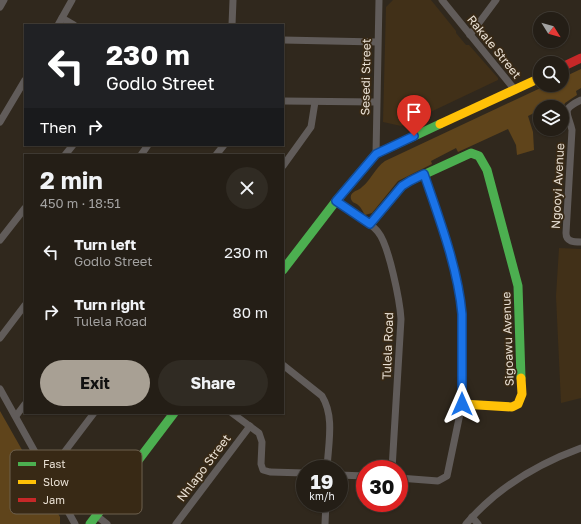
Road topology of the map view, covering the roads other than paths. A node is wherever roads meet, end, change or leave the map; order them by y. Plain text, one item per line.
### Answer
1 (4, 0) edge
2 (72, 0) edge
3 (233, 0) edge
4 (379, 0) edge
5 (442, 0) edge
6 (496, 0) edge
7 (0, 7) edge
8 (62, 18) junction
9 (59, 24) edge
10 (72, 24) edge
11 (232, 24) edge
12 (470, 35) junction
13 (284, 40) edge
14 (378, 42) junction
15 (581, 58) edge
16 (569, 64) edge
17 (533, 81) edge
18 (24, 82) edge
19 (515, 90) junction
20 (284, 100) edge
21 (581, 100) edge
22 (315, 102) junction
23 (376, 102) junction
24 (0, 122) edge
25 (72, 146) edge
26 (223, 146) edge
27 (66, 154) edge
28 (217, 154) edge
29 (376, 154) junction
30 (284, 165) edge
31 (424, 174) junction
32 (336, 201) junction
33 (24, 209) edge
34 (370, 224) junction
35 (0, 240) edge
36 (578, 242) edge
37 (284, 269) edge
38 (24, 306) edge
39 (0, 338) edge
40 (284, 366) edge
41 (0, 389) edge
42 (462, 404) junction
43 (24, 405) edge
44 (93, 414) edge
45 (173, 414) edge
46 (233, 414) edge
47 (16, 416) junction
48 (250, 426) junction
49 (581, 448) edge
50 (34, 450) edge
51 (66, 450) edge
52 (142, 456) edge
53 (328, 460) edge
54 (393, 460) edge
55 (296, 473) edge
56 (408, 479) edge
57 (326, 512) edge
58 (69, 514) edge
59 (97, 516) joint
60 (472, 517) junction
61 (75, 524) edge
62 (90, 524) edge
63 (107, 524) edge
64 (176, 524) edge
65 (325, 524) edge
66 (466, 524) edge
67 (478, 524) edge

1 - 7 street
2 - 8 street
3 - 11 street
4 - 14 street, Sesedi Street
5 - 12 street, Rakale Street
6 - 12 street
8 - 9 street
8 - 10 street
12 - 19 street, Rakale Street
13 - 14 street
14 - 23 street, Sesedi Street
15 - 16 street
17 - 19 street
18 - 24 street
19 - 29 street
20 - 22 street
21 - 36 street, Ngooyi Avenue
22 - 23 street
22 - 30 street
23 - 29 street, Sesedi Street
25 - 27 street
26 - 28 street
29 - 32 street
31 - 34 street
31 - 42 street
31 - 42 street, Sigoawu Avenue
32 - 34 street, Tulela Road
32 - 37 street
33 - 35 street
34 - 54 street, Tulela Road
38 - 39 street
40 - 53 street
41 - 47 street
42 - 56 street
43 - 47 street
44 - 51 street
45 - 52 street
46 - 48 street
47 - 50 street
48 - 55 street
48 - 64 street, Nhlapo Street
49 - 60 street
57 - 65 street
58 - 61 street
59 - 62 street
59 - 63 street
60 - 66 street
60 - 67 street

